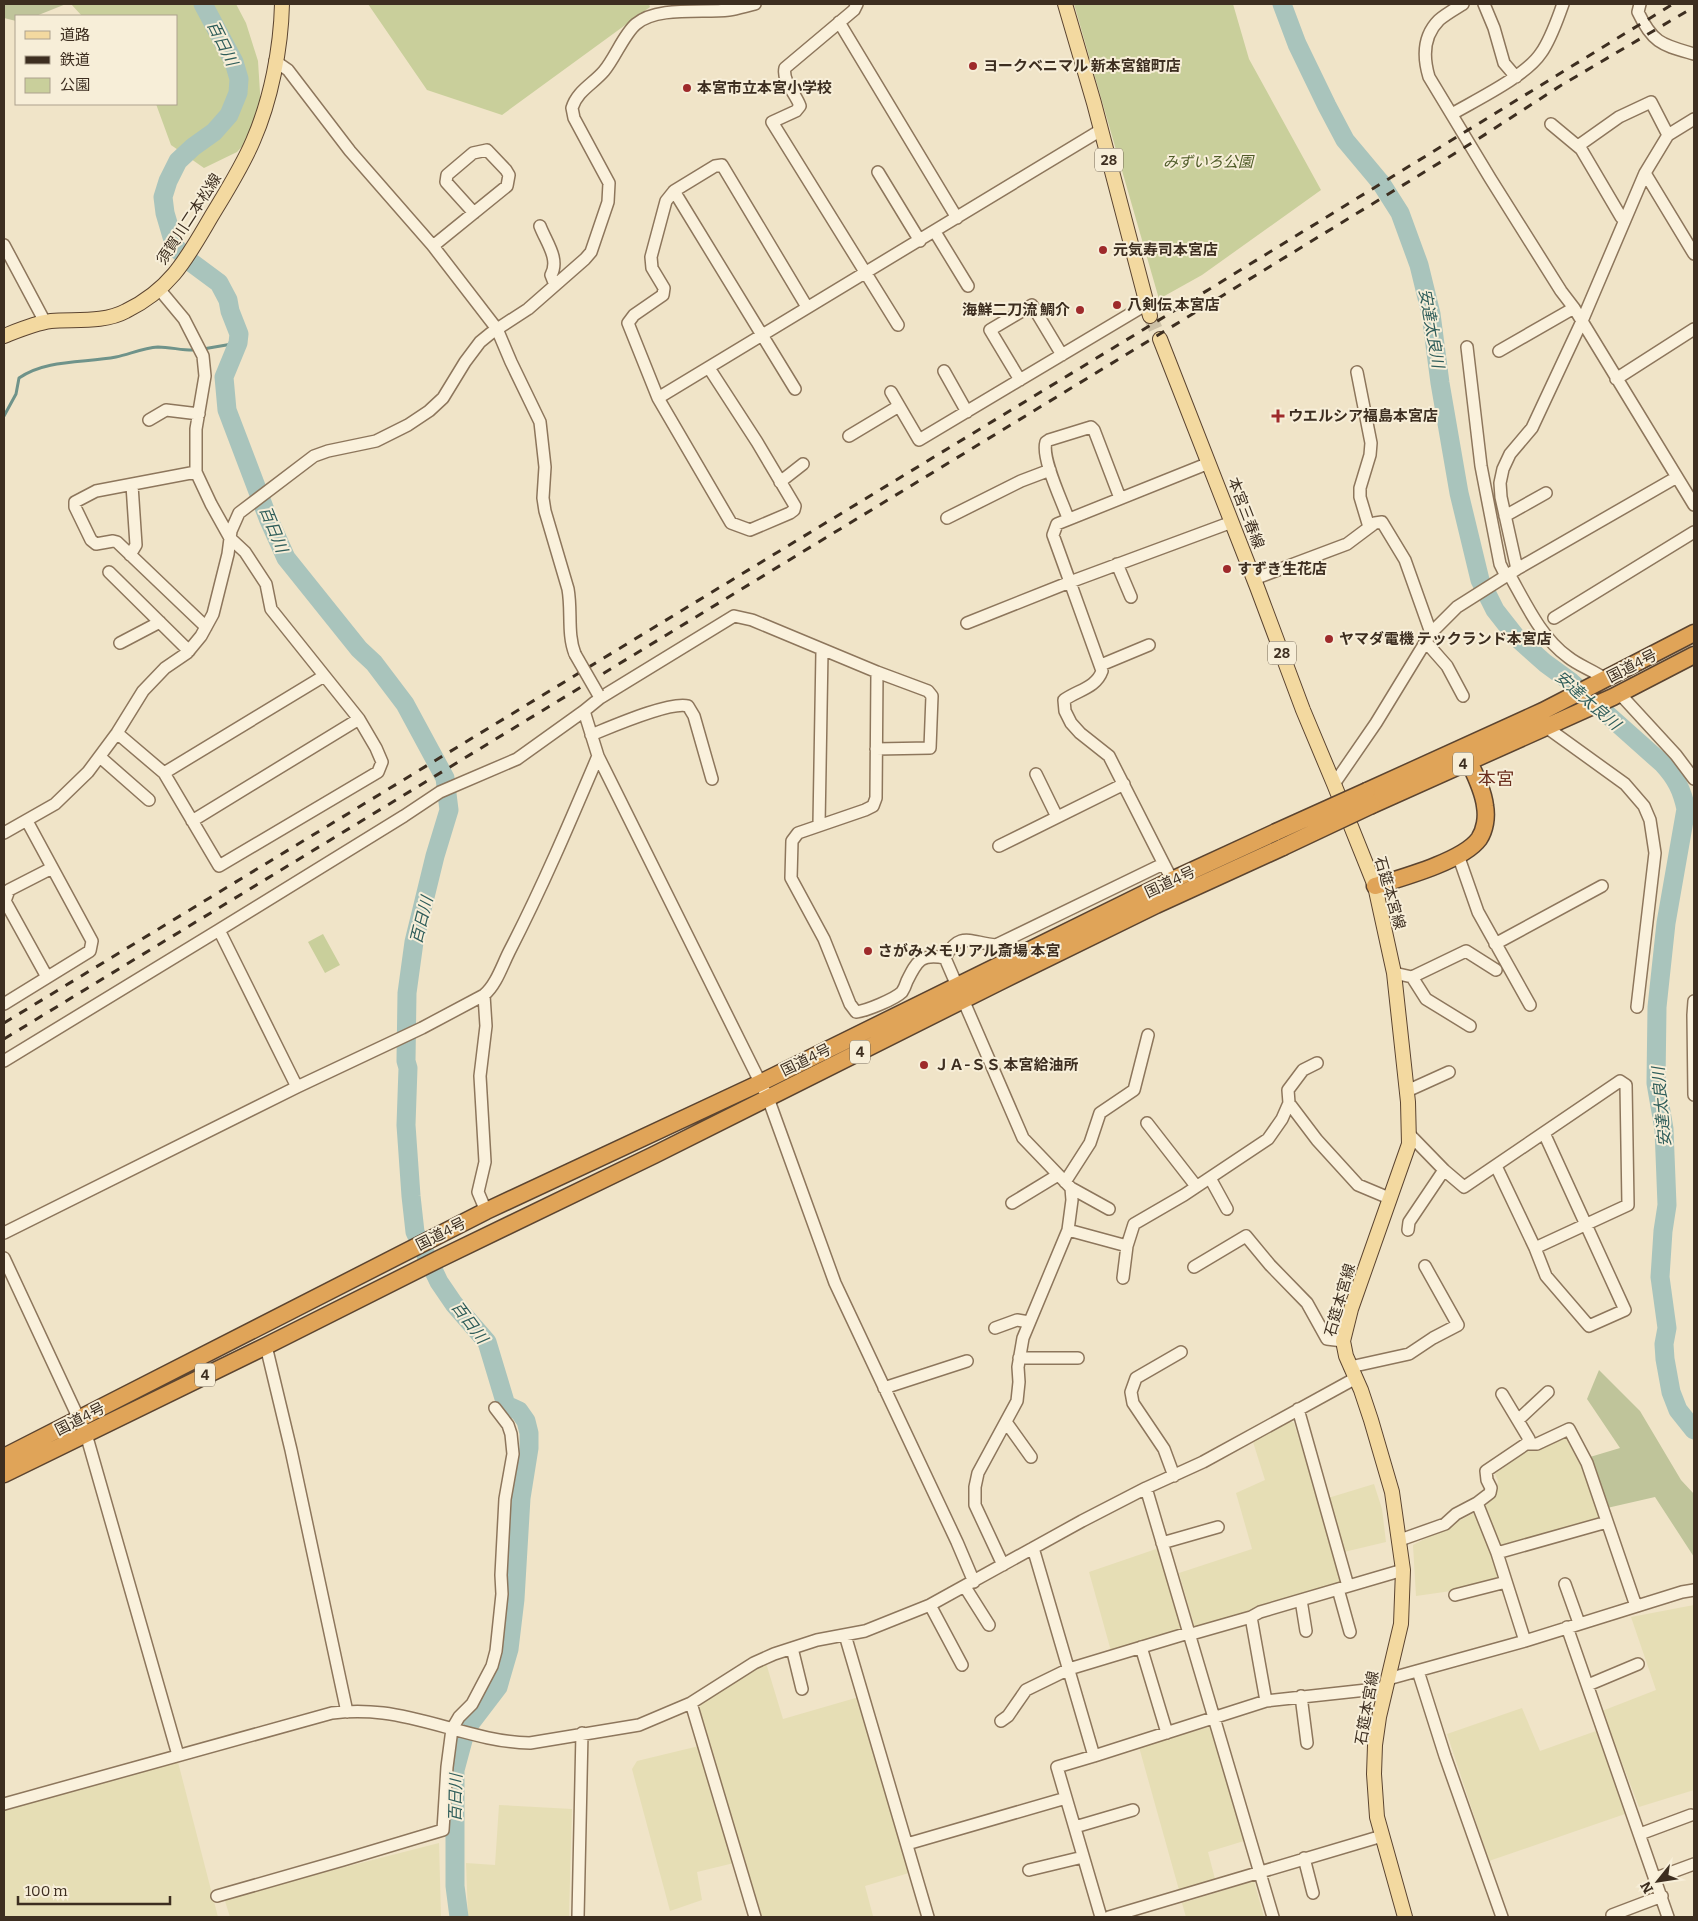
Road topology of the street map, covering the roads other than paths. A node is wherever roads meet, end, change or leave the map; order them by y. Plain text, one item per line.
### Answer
1 (282, 4) edge
2 (755, 4) edge
3 (857, 4) edge
4 (1065, 4) edge
5 (1463, 4) edge
6 (1484, 4) edge
7 (1563, 4) edge
8 (1640, 4) edge
9 (657, 9) edge
10 (839, 22) junction
11 (1694, 54) edge
12 (275, 61) junction
13 (1516, 77) junction
14 (1452, 114) junction
15 (1694, 119) edge
16 (1551, 124) dead end
17 (1101, 130) junction
18 (1668, 135) junction
19 (1578, 146) junction
20 (878, 172) dead end
21 (1645, 173) junction
22 (674, 192) junction
23 (474, 214) junction
24 (957, 218) junction
25 (1625, 220) junction
26 (540, 226) dead end
27 (934, 232) junction
28 (920, 240) junction
29 (4, 245) edge
30 (433, 246) junction
31 (1694, 254) edge
32 (864, 273) junction
33 (555, 285) junction
34 (968, 286) dead end
35 (159, 289) junction
36 (807, 307) junction
37 (1574, 308) junction
38 (1149, 310) joint
39 (45, 322) junction
40 (1582, 322) junction
41 (898, 325) dead end
42 (497, 329) junction
43 (1694, 329) edge
44 (762, 335) junction
45 (4, 336) edge
46 (1160, 339) tunnel mouth
47 (1467, 347) dead end
48 (1499, 351) dead end
49 (1062, 355) junction
50 (710, 368) junction
51 (944, 371) dead end
52 (1357, 372) dead end
53 (1616, 379) junction
54 (1020, 380) junction
55 (795, 389) dead end
56 (891, 392) dead end
57 (658, 398) junction
58 (899, 406) junction
59 (967, 412) junction
60 (199, 414) junction
61 (150, 420) dead end
62 (849, 436) dead end
63 (1209, 463) junction
64 (803, 464) dead end
65 (1050, 470) junction
66 (196, 472) junction
67 (1677, 477) junction
68 (780, 482) junction
69 (132, 485) junction
70 (1546, 493) dead end
71 (1120, 498) junction
72 (1694, 505) edge
73 (1505, 516) junction
74 (947, 518) dead end
75 (1068, 518) junction
76 (1232, 522) junction
77 (1370, 527) junction
78 (1694, 532) edge
79 (230, 538) junction
80 (130, 555) junction
81 (1118, 564) junction
82 (109, 572) dead end
83 (1509, 574) junction
84 (1254, 579) junction
85 (1070, 582) junction
86 (1130, 597) dead end
87 (1554, 618) dead end
88 (160, 622) junction
89 (967, 623) dead end
90 (206, 627) junction
91 (1694, 633) edge
92 (1428, 637) junction
93 (120, 643) dead end
94 (1149, 645) dead end
95 (189, 651) junction
96 (822, 651) junction
97 (1694, 655) edge
98 (1101, 665) junction
99 (877, 672) junction
100 (324, 676) junction
101 (1603, 680) junction
102 (1616, 695) junction
103 (599, 696) junction
104 (1463, 696) dead end
105 (584, 711) junction
106 (359, 719) junction
107 (1550, 726) junction
108 (117, 733) junction
109 (591, 735) junction
110 (876, 749) junction
111 (1466, 755) junction
112 (100, 756) junction
113 (598, 756) junction
114 (164, 773) junction
115 (1036, 774) dead end
116 (712, 779) dead end
117 (1694, 779) edge
118 (1124, 784) junction
119 (1334, 784) junction
120 (149, 800) dead end
121 (1058, 817) junction
122 (27, 821) junction
123 (192, 821) junction
124 (819, 825) junction
125 (4, 833) edge
126 (1280, 839) junction
127 (999, 846) dead end
128 (1458, 855) junction
129 (1163, 864) junction
130 (52, 868) junction
131 (1172, 880) junction
132 (1375, 886) junction
133 (1602, 886) dead end
134 (219, 930) junction
135 (1495, 944) junction
136 (945, 958) junction
137 (1496, 970) dead end
138 (1394, 973) junction
139 (47, 977) junction
140 (1412, 977) junction
141 (960, 993) junction
142 (484, 995) junction
143 (1694, 1001) edge
144 (4, 1004) edge
145 (1530, 1006) dead end
146 (1637, 1007) dead end
147 (1470, 1026) dead end
148 (1148, 1034) dead end
149 (4, 1061) edge
150 (1317, 1063) dead end
151 (1448, 1072) dead end
152 (760, 1083) junction
153 (297, 1087) junction
154 (1407, 1091) junction
155 (1694, 1095) edge
156 (768, 1098) junction
157 (1289, 1103) junction
158 (1147, 1123) dead end
159 (1544, 1133) junction
160 (1410, 1135) junction
161 (1496, 1166) junction
162 (1444, 1170) junction
163 (1210, 1178) junction
164 (1065, 1182) junction
165 (1196, 1186) junction
166 (1389, 1198) junction
167 (1012, 1203) dead end
168 (1109, 1208) dead end
169 (1227, 1209) dead end
170 (486, 1211) junction
171 (1586, 1224) junction
172 (1068, 1230) junction
173 (1408, 1230) dead end
174 (4, 1233) edge
175 (1126, 1246) junction
176 (1535, 1248) junction
177 (4, 1258) edge
178 (1425, 1266) dead end
179 (1194, 1267) dead end
180 (1123, 1278) dead end
181 (1029, 1322) junction
182 (995, 1328) dead end
183 (1343, 1341) junction
184 (266, 1346) junction
185 (1181, 1352) dead end
186 (1019, 1358) junction
187 (1078, 1358) dead end
188 (967, 1361) dead end
189 (1353, 1373) junction
190 (884, 1388) junction
191 (1548, 1392) dead end
192 (1502, 1394) dead end
193 (495, 1408) dead end
194 (1298, 1409) junction
195 (1518, 1420) junction
196 (1006, 1422) junction
197 (83, 1427) junction
198 (1526, 1444) junction
199 (4, 1457) edge
200 (1030, 1457) dead end
201 (4, 1474) edge
202 (1174, 1476) junction
203 (1146, 1488) junction
204 (1477, 1503) junction
205 (1607, 1522) junction
206 (1218, 1527) dead end
207 (1400, 1540) junction
208 (1162, 1543) junction
209 (1033, 1548) junction
210 (1497, 1553) junction
211 (1003, 1565) junction
212 (1403, 1570) junction
213 (1506, 1582) junction
214 (969, 1584) junction
215 (1565, 1584) dead end
216 (1343, 1588) junction
217 (1694, 1590) edge
218 (1455, 1595) dead end
219 (1301, 1600) junction
220 (930, 1605) junction
221 (1636, 1606) junction
222 (1251, 1617) junction
223 (1579, 1623) junction
224 (989, 1625) dead end
225 (1567, 1627) junction
226 (1306, 1631) dead end
227 (1350, 1632) dead end
228 (1190, 1634) junction
229 (845, 1635) junction
230 (1524, 1640) junction
231 (1141, 1647) junction
232 (792, 1648) junction
233 (1638, 1664) dead end
234 (962, 1665) dead end
235 (1068, 1669) junction
236 (1418, 1671) junction
237 (1386, 1683) junction
238 (1588, 1684) junction
239 (802, 1689) dead end
240 (1301, 1696) junction
241 (1266, 1701) junction
242 (691, 1702) junction
243 (347, 1712) junction
244 (1214, 1718) junction
245 (1001, 1721) dead end
246 (455, 1729) junction
247 (582, 1733) junction
248 (1167, 1733) junction
249 (1307, 1743) dead end
250 (178, 1755) junction
251 (1094, 1756) junction
252 (1066, 1798) junction
253 (4, 1804) edge
254 (1133, 1810) dead end
255 (1691, 1815) dead end
256 (1075, 1827) junction
257 (1640, 1834) junction
258 (1382, 1836) junction
259 (907, 1844) junction
260 (1083, 1857) junction
261 (1304, 1858) junction
262 (1694, 1864) edge
263 (1029, 1870) dead end
264 (1259, 1872) junction
265 (1656, 1878) junction
266 (1313, 1893) dead end
267 (217, 1896) dead end
268 (1662, 1896) junction
269 (1612, 1915) dead end
270 (578, 1917) edge
271 (755, 1917) edge
272 (928, 1917) edge
273 (1101, 1917) edge
274 (1109, 1917) edge
275 (1272, 1917) edge
276 (1405, 1917) edge
277 (1502, 1917) edge
278 (1668, 1917) edge

1 - 12 main road, 須賀川二本松線
2 - 9 street
3 - 10 street
4 - 17 main road, 28
5 - 14 street
6 - 13 street
7 - 13 street
8 - 11 street
9 - 33 street
10 - 24 street
10 - 32 street
12 - 30 street
12 - 35 main road, 須賀川二本松線
13 - 14 street
14 - 37 street
15 - 18 street
16 - 19 street
17 - 24 street
17 - 38 main road, 28
18 - 19 street
18 - 21 street
19 - 25 street
20 - 28 street
21 - 25 street
21 - 31 street
22 - 36 street
22 - 44 street
22 - 57 street
23 - 23 street
23 - 30 street
24 - 27 street
25 - 40 street
26 - 33 street
27 - 28 street
27 - 34 street
28 - 32 street
29 - 39 street
30 - 42 street
32 - 36 street
32 - 41 street
33 - 42 street
35 - 39 main road, 須賀川二本松線
35 - 60 street
36 - 44 street
37 - 40 street
37 - 48 street
38 - 49 street
39 - 45 main road, 須賀川二本松線
40 - 53 street
40 - 73 street
42 - 79 street
42 - 103 street, bridge
43 - 53 street
44 - 50 street
44 - 55 street
46 - 63 main road, 本宮三春線 / 28
47 - 83 street
49 - 54 street
49 - 54 street
50 - 57 street
50 - 68 street
51 - 59 street
52 - 77 street
53 - 67 street
54 - 59 street
56 - 58 street
57 - 68 street
58 - 59 street
58 - 62 street
60 - 61 street
60 - 66 street
63 - 71 street
63 - 76 main road, 本宮三春線 / 28
64 - 68 street
65 - 71 street
65 - 74 street
65 - 75 street
66 - 69 street
66 - 79 street
67 - 72 street
67 - 83 street
69 - 80 street
69 - 80 street
70 - 73 street
71 - 75 street
73 - 83 street
75 - 85 street
76 - 81 street
76 - 84 main road, 本宮三春線 / 28
77 - 84 street
77 - 92 street
78 - 87 street
79 - 90 street
79 - 100 street
80 - 90 street
81 - 85 street
81 - 86 street
82 - 88 street
83 - 92 street
83 - 101 street
84 - 119 main road, 本宮三春線 / 28
85 - 89 street
85 - 98 street
88 - 93 street
88 - 95 street
90 - 95 street
91 - 101 highway, 国道4号 / 4
92 - 104 street
92 - 119 street
94 - 98 street
95 - 108 street
96 - 99 street
96 - 103 street
96 - 124 street
97 - 102 highway, 国道4号 / 4
98 - 118 street
99 - 110 street
99 - 110 street
100 - 106 street
100 - 114 street
101 - 111 highway, 国道4号 / 4
102 - 107 highway, 国道4号 / 4
102 - 117 street
103 - 105 street
105 - 109 street
105 - 134 street
106 - 123 street
106 - 123 street
107 - 111 highway, 国道4号 / 4
107 - 146 street
108 - 112 street
108 - 114 street
109 - 113 street
109 - 116 street
110 - 124 street
111 - 126 highway, 国道4号 / 4, bridge
111 - 128 highway
112 - 120 street
112 - 122 street
113 - 142 street
113 - 152 street
114 - 123 street
115 - 121 street
118 - 121 street
118 - 129 street
119 - 132 main road, 石筵本宮線
121 - 127 street
122 - 125 street
122 - 130 street
124 - 136 street
126 - 131 highway, 国道4号 / 4
126 - 141 highway, 国道4号 / 4
128 - 132 highway
128 - 135 street
129 - 131 street
129 - 136 street
130 - 139 street
130 - 139 street
131 - 141 highway, 国道4号 / 4
132 - 138 main road, 石筵本宮線
133 - 135 street
134 - 149 street
134 - 153 street
135 - 145 street
136 - 141 street
137 - 140 street
138 - 140 street
138 - 154 main road, 石筵本宮線
139 - 144 street
140 - 147 street
141 - 152 highway, 国道4号 / 4
141 - 156 highway, 国道4号 / 4
141 - 164 street
142 - 153 street
142 - 170 street
143 - 155 street
148 - 164 street
150 - 157 street
151 - 154 street
152 - 156 street
152 - 170 highway, 国道4号 / 4
153 - 174 street
154 - 160 main road, 石筵本宮線
156 - 184 highway, 国道4号 / 4
156 - 190 street
157 - 163 street
157 - 166 street
158 - 165 street
159 - 161 street
159 - 171 street
159 - 171 street
160 - 162 street
160 - 166 main road, 石筵本宮線
161 - 162 street
161 - 176 street
162 - 173 street
163 - 165 street
163 - 169 street
164 - 167 street
164 - 168 street
164 - 172 street
165 - 175 street
166 - 183 main road, 石筵本宮線
170 - 197 highway, 国道4号 / 4
171 - 176 street
171 - 176 street
172 - 175 street
172 - 181 street
175 - 180 street
177 - 197 street
178 - 189 street
179 - 183 street
181 - 182 street
181 - 186 street
183 - 189 main road, 石筵本宮線
184 - 197 highway, 国道4号 / 4
184 - 243 street
185 - 202 street
186 - 187 street
186 - 196 street
188 - 190 street
189 - 194 street
189 - 207 main road, 石筵本宮線
190 - 214 street
191 - 195 street
192 - 195 street
193 - 246 street
194 - 202 street
194 - 216 street
195 - 198 street
196 - 200 street
196 - 211 street
197 - 199 highway, 国道4号 / 4
197 - 201 highway, 国道4号 / 4
197 - 250 street
198 - 204 street
198 - 205 street
202 - 203 street
203 - 208 street
203 - 209 street
204 - 207 street
204 - 210 street
205 - 210 street
205 - 221 street
206 - 208 street
207 - 212 main road, 石筵本宮線
208 - 228 street
209 - 211 street
209 - 235 street
210 - 213 street
211 - 214 street
212 - 216 street
212 - 237 main road, 石筵本宮線
213 - 218 street
213 - 230 street
214 - 220 street
214 - 224 street
215 - 223 street
216 - 219 street
216 - 227 street
217 - 221 street
219 - 222 street
219 - 226 street
220 - 229 street
220 - 234 street
221 - 223 street
222 - 228 street
222 - 241 street
223 - 225 street
225 - 230 street
225 - 238 street
228 - 231 street
228 - 244 street
229 - 232 street
229 - 259 street
230 - 236 street
231 - 235 street
231 - 248 street
232 - 239 street
232 - 242 street
233 - 238 street
235 - 245 street
235 - 251 street
236 - 237 street
236 - 277 street
237 - 240 street
237 - 258 main road, 石筵本宮線
238 - 257 street
240 - 241 street
240 - 249 street
241 - 244 street
242 - 247 street
242 - 271 street
243 - 246 street
243 - 250 street
244 - 248 street
244 - 264 street
246 - 247 street
246 - 267 street
247 - 270 street
248 - 251 street
250 - 253 street
251 - 252 street
252 - 256 street
252 - 259 street
254 - 256 street
255 - 257 street
256 - 260 street
257 - 265 street
258 - 261 street
258 - 276 main road, 石筵本宮線
259 - 272 street
260 - 263 street
260 - 273 street
261 - 264 street
261 - 266 street
262 - 265 street
264 - 274 street
264 - 275 street
265 - 268 street
268 - 269 street
268 - 278 street

